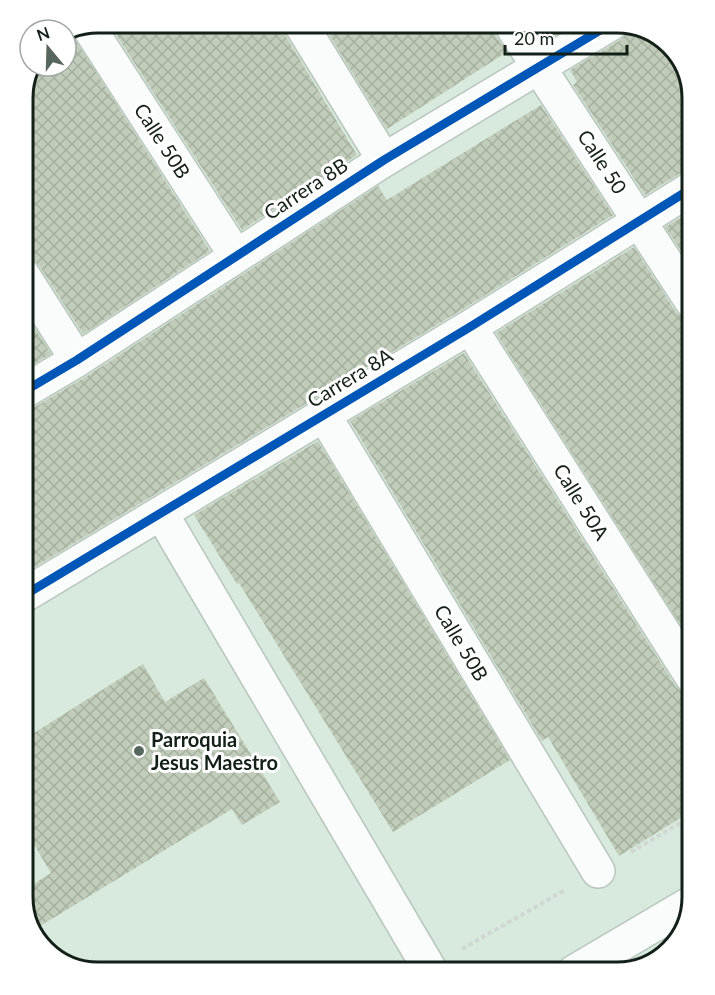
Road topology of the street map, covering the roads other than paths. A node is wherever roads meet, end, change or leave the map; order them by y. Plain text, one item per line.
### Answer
1 (93, 33) edge
2 (307, 33) edge
3 (517, 33) edge
4 (596, 33) edge
5 (540, 67) junction
6 (384, 160) junction
7 (682, 195) edge
8 (641, 222) junction
9 (236, 256) junction
10 (682, 285) edge
11 (33, 291) edge
12 (470, 327) junction
13 (77, 360) junction
14 (33, 386) edge
15 (324, 415) junction
16 (161, 513) junction
17 (33, 589) edge
18 (682, 660) edge
19 (598, 871) road end
20 (681, 909) edge
21 (425, 962) edge
22 (591, 962) edge

1 - 9 street, Calle 50B
2 - 6 street
3 - 5 street, Calle 50
4 - 5 street, Carrera 8B
5 - 6 street, Carrera 8B
5 - 8 street, Calle 50
6 - 9 street, Carrera 8B
7 - 8 street, Carrera 8A
8 - 10 street, Calle 50
8 - 12 street, Carrera 8A
9 - 13 street, Carrera 8B
11 - 13 street
12 - 15 street, Carrera 8A
12 - 18 street, Calle 50A
13 - 14 street, Carrera 8B
15 - 16 street, Carrera 8A
15 - 19 street, Calle 50B
16 - 17 street, Carrera 8A
16 - 21 street
20 - 22 street

